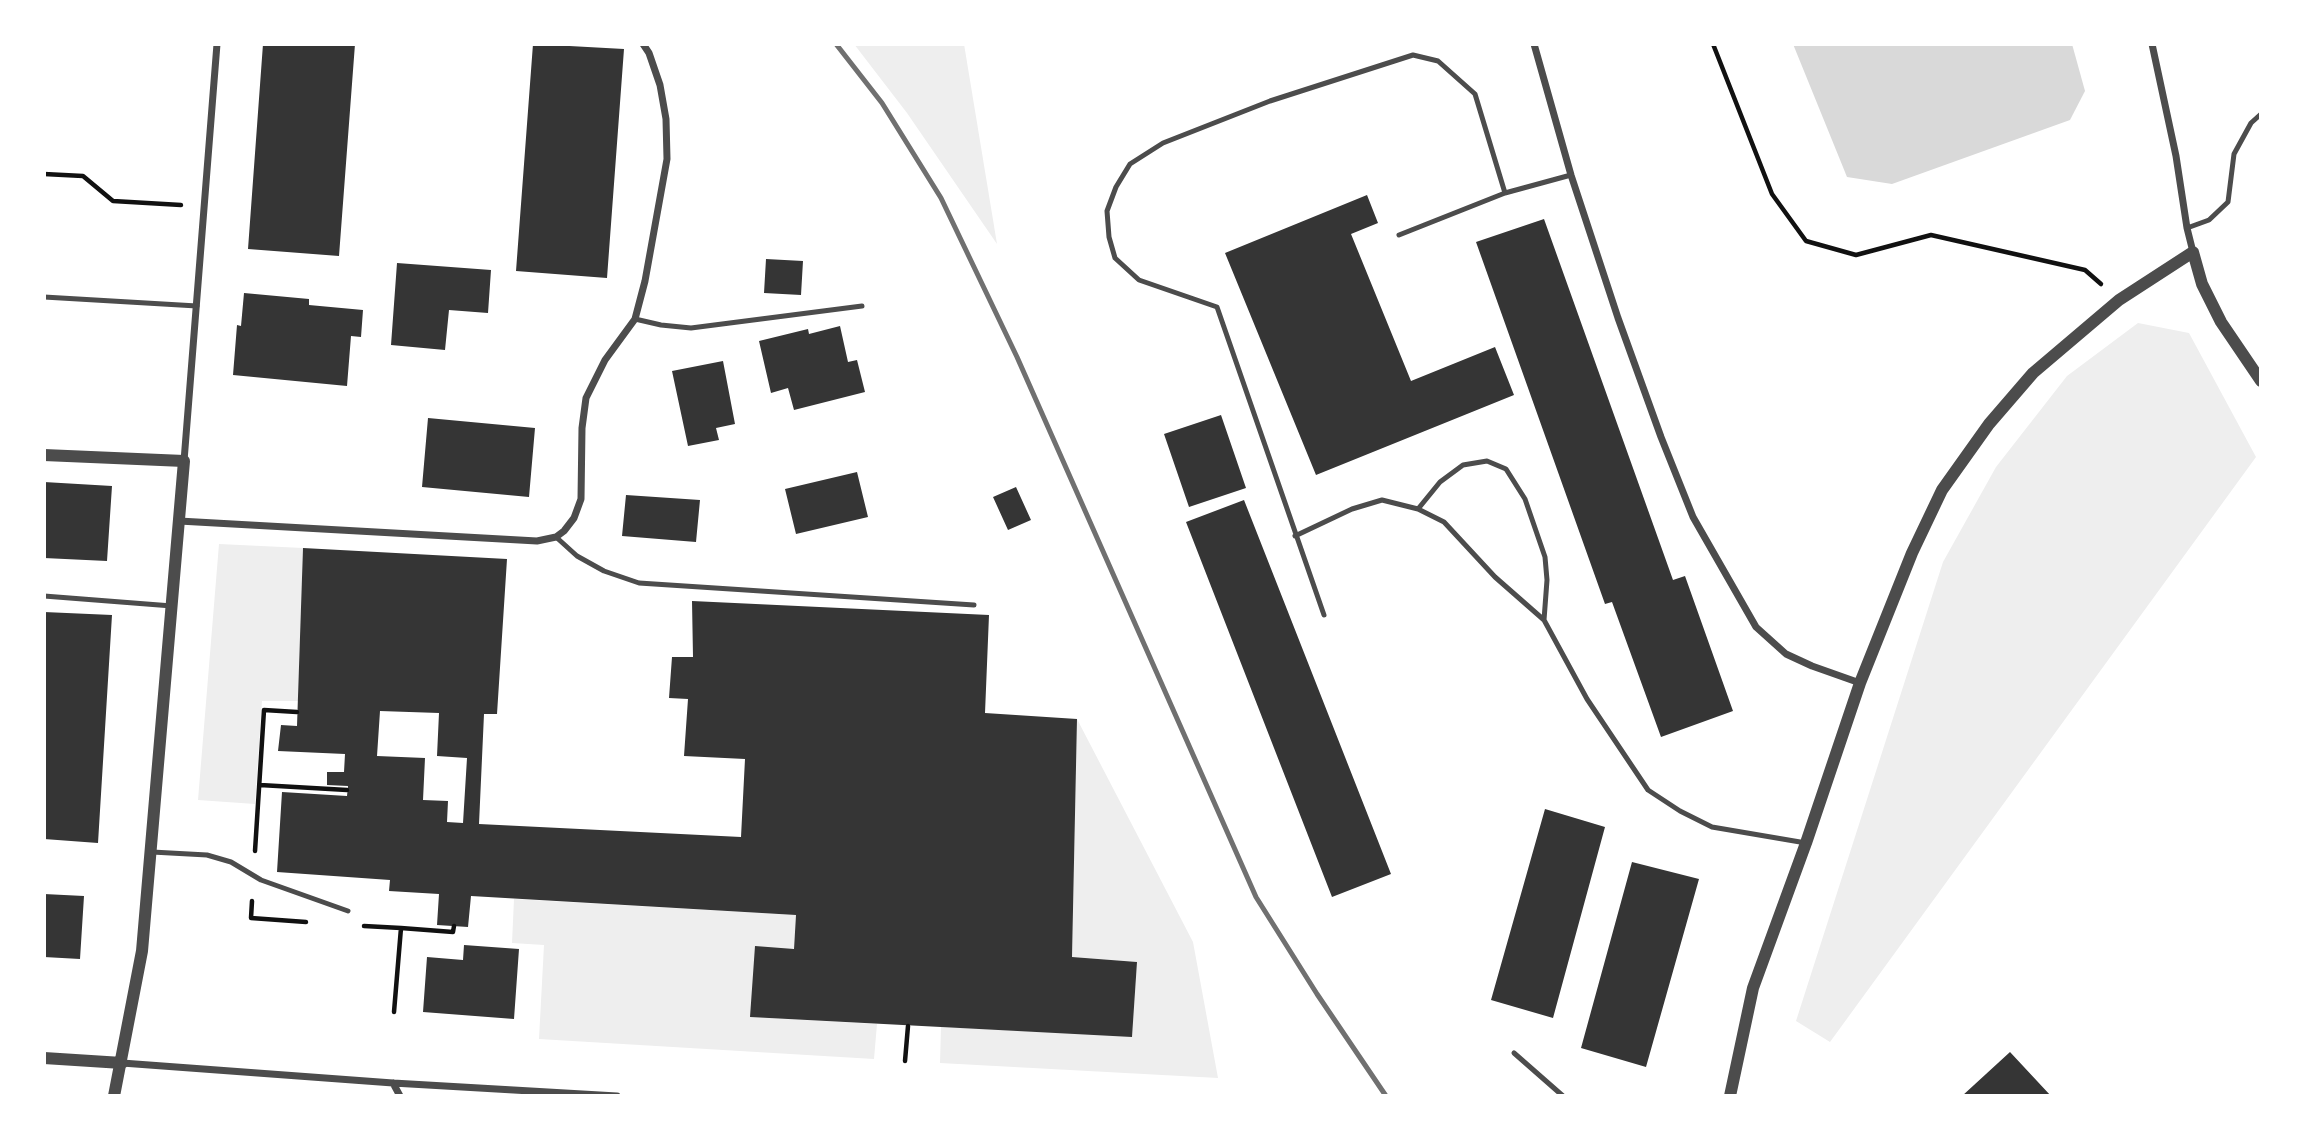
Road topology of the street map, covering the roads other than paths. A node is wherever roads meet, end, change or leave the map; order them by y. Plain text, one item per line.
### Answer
1 (218, 44) edge
2 (643, 44) edge
3 (1534, 44) edge
4 (2152, 44) edge
5 (2261, 114) edge
6 (1571, 175) junction
7 (1505, 193) junction
8 (2187, 228) junction
9 (1399, 235) dead end
10 (2193, 251) junction
11 (44, 297) edge
12 (197, 306) junction
13 (862, 306) dead end
14 (635, 319) junction
15 (2261, 381) edge
16 (44, 454) edge
17 (184, 461) junction
18 (1418, 509) junction
19 (179, 521) junction
20 (1295, 536) junction
21 (556, 537) junction
22 (44, 596) edge
23 (974, 605) dead end
24 (172, 606) junction
25 (1324, 615) dead end
26 (1544, 620) junction
27 (1860, 683) junction
28 (1806, 843) junction
29 (150, 852) junction
30 (348, 911) dead end
31 (1514, 1053) dead end
32 (44, 1058) edge
33 (122, 1063) junction
34 (393, 1083) junction
35 (114, 1096) edge
36 (400, 1096) edge
37 (618, 1096) edge
38 (1563, 1096) edge
39 (1730, 1096) edge

1 - 12 street
2 - 14 street
3 - 6 street
4 - 8 street
5 - 8 lane
6 - 7 lane
6 - 27 street
7 - 9 lane
7 - 20 lane
8 - 10 street
10 - 15 street
10 - 27 street
11 - 12 lane
12 - 17 street
13 - 14 lane
14 - 21 street
16 - 17 street
17 - 19 street
18 - 20 lane
18 - 26 lane
18 - 26 lane
19 - 21 street
19 - 24 street
20 - 25 lane
21 - 23 lane
22 - 24 lane
24 - 29 street
26 - 28 lane
27 - 28 street
28 - 39 street
29 - 30 lane
29 - 33 street
31 - 38 lane
32 - 33 street
33 - 34 street
33 - 35 street
34 - 36 street
34 - 37 street

